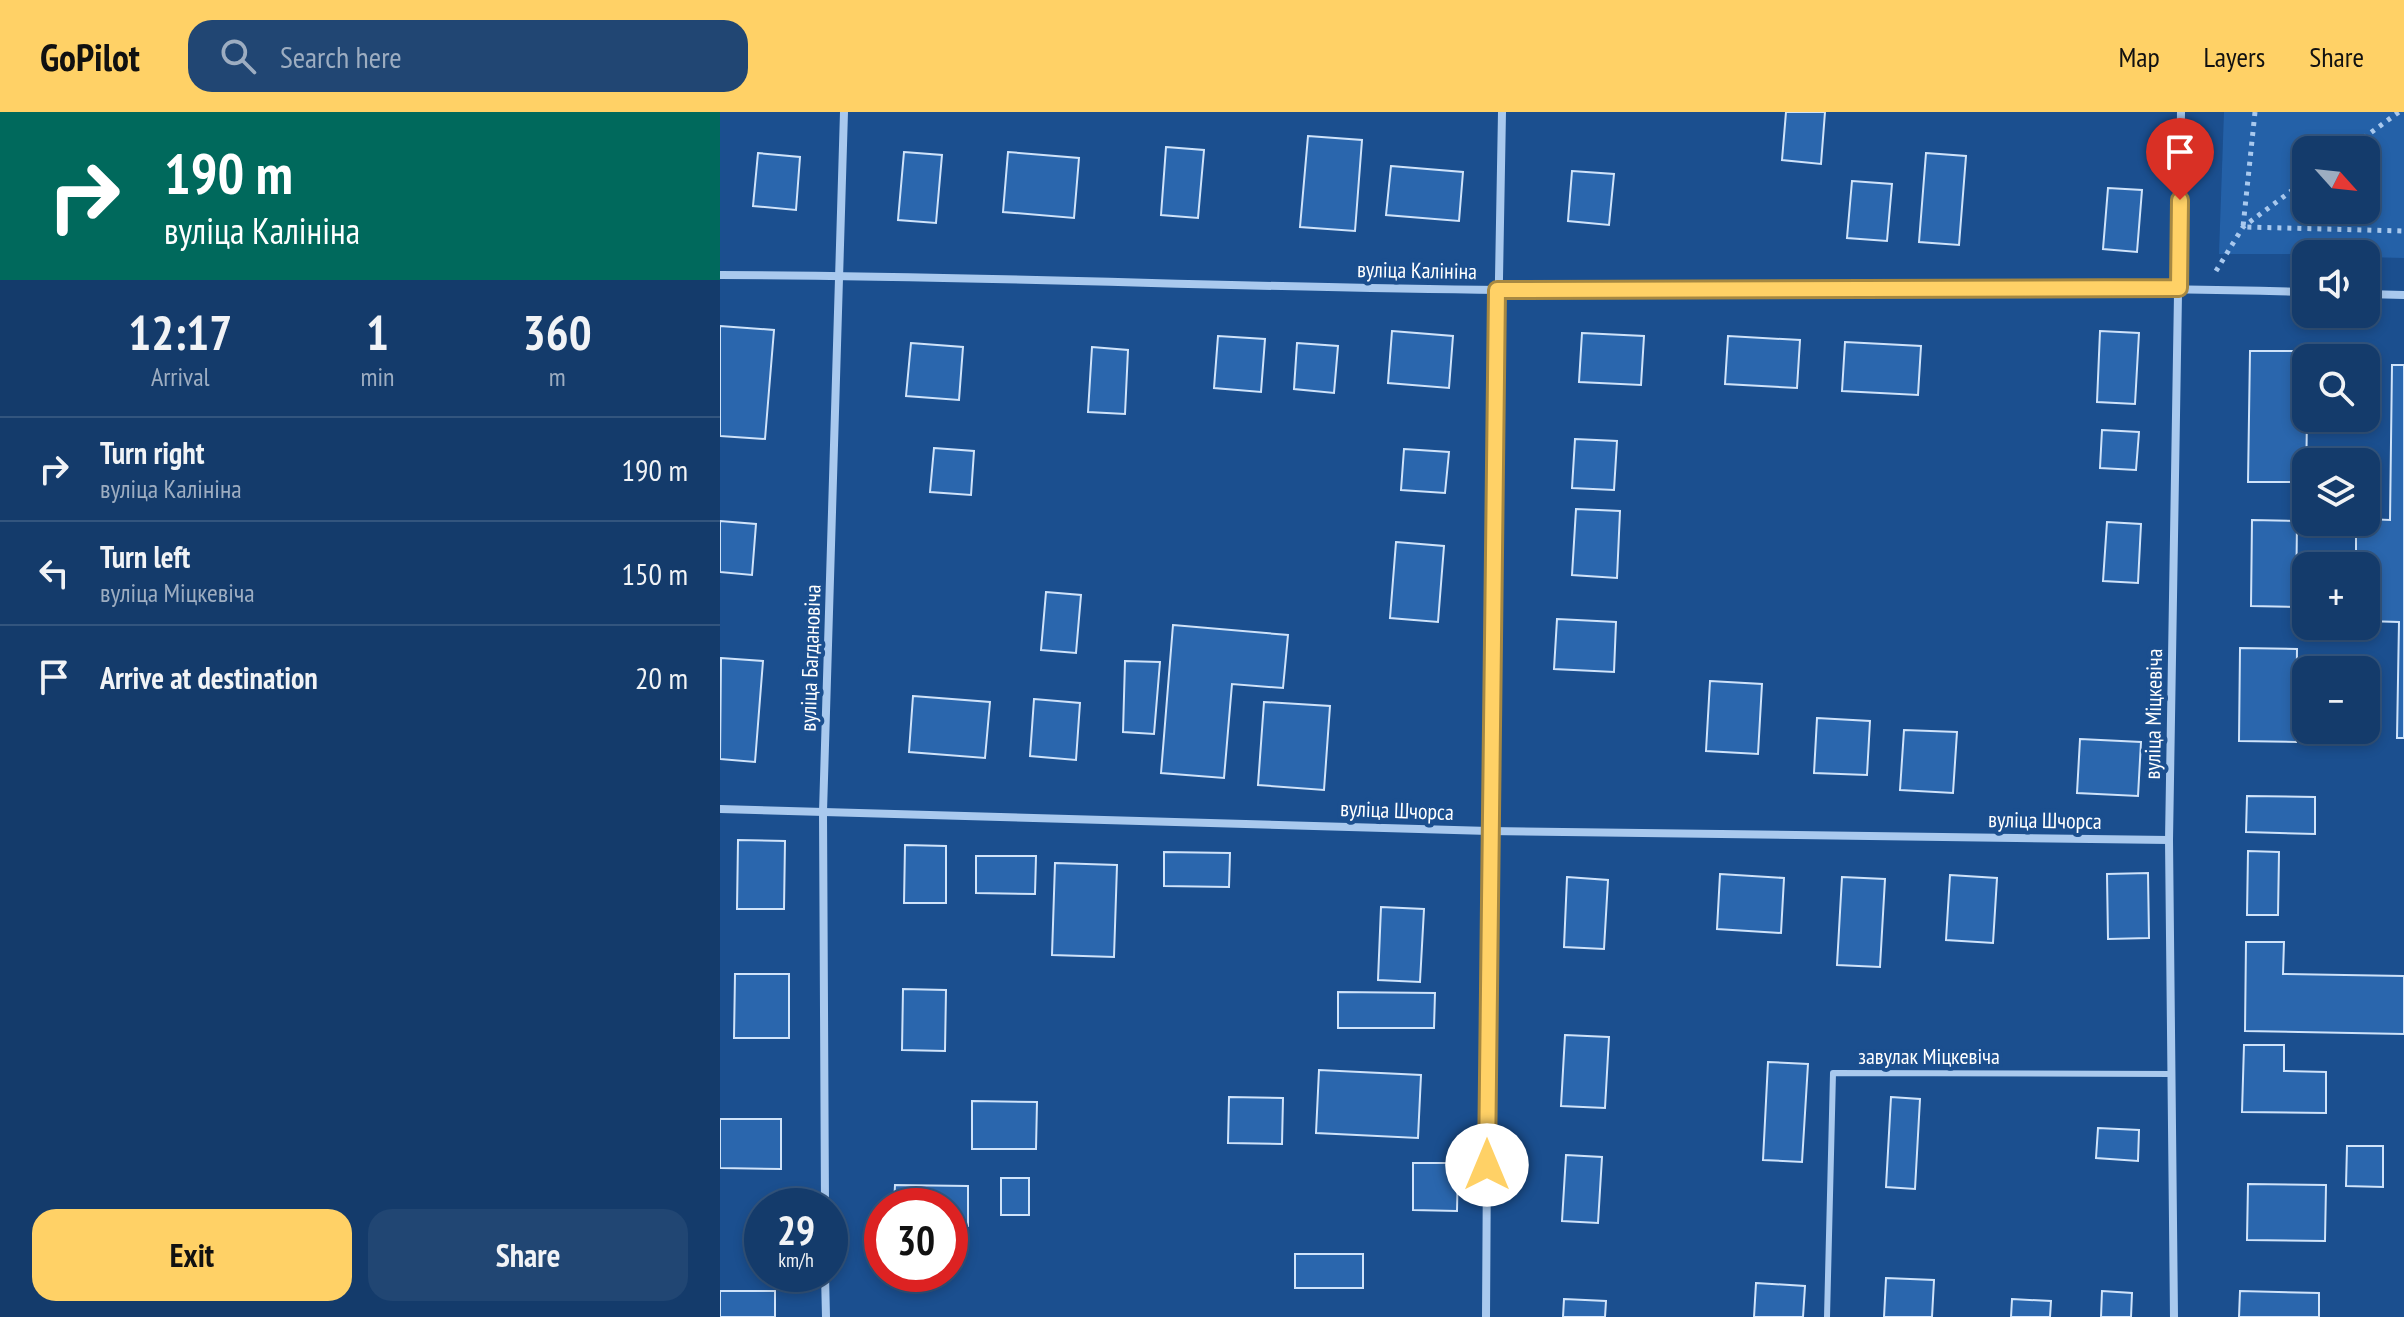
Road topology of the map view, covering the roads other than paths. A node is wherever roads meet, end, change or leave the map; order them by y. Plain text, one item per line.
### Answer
1 (844, 112) edge
2 (1502, 112) edge
3 (2181, 112) edge
4 (720, 275) edge
5 (839, 275) junction
6 (2179, 288) junction
7 (1497, 290) junction
8 (2292, 292) edge
9 (2380, 294) edge
10 (2404, 295) edge
11 (720, 809) edge
12 (823, 812) junction
13 (1489, 831) junction
14 (2169, 840) junction
15 (2172, 1074) junction
16 (825, 1188) edge
17 (825, 1292) edge
18 (826, 1317) edge
19 (1486, 1317) edge
20 (1827, 1317) edge
21 (2174, 1317) edge

1 - 5 street, вуліца Багдановіча
2 - 7 street
3 - 6 street, вуліца Міцкевіча
4 - 5 street, вуліца Калініна
5 - 7 street, вуліца Калініна
5 - 12 street, вуліца Багдановіча
6 - 7 street, вуліца Калініна
6 - 8 street, вуліца Калініна
6 - 14 street, вуліца Міцкевіча
7 - 13 street
9 - 10 street
11 - 12 street, вуліца Шчорса
12 - 13 street, вуліца Шчорса
12 - 16 street, вуліца Багдановіча
13 - 14 street, вуліца Шчорса
13 - 19 street
14 - 15 street, вуліца Міцкевіча
15 - 20 lane, завулак Міцкевіча
15 - 21 street, вуліца Міцкевіча
17 - 18 street

